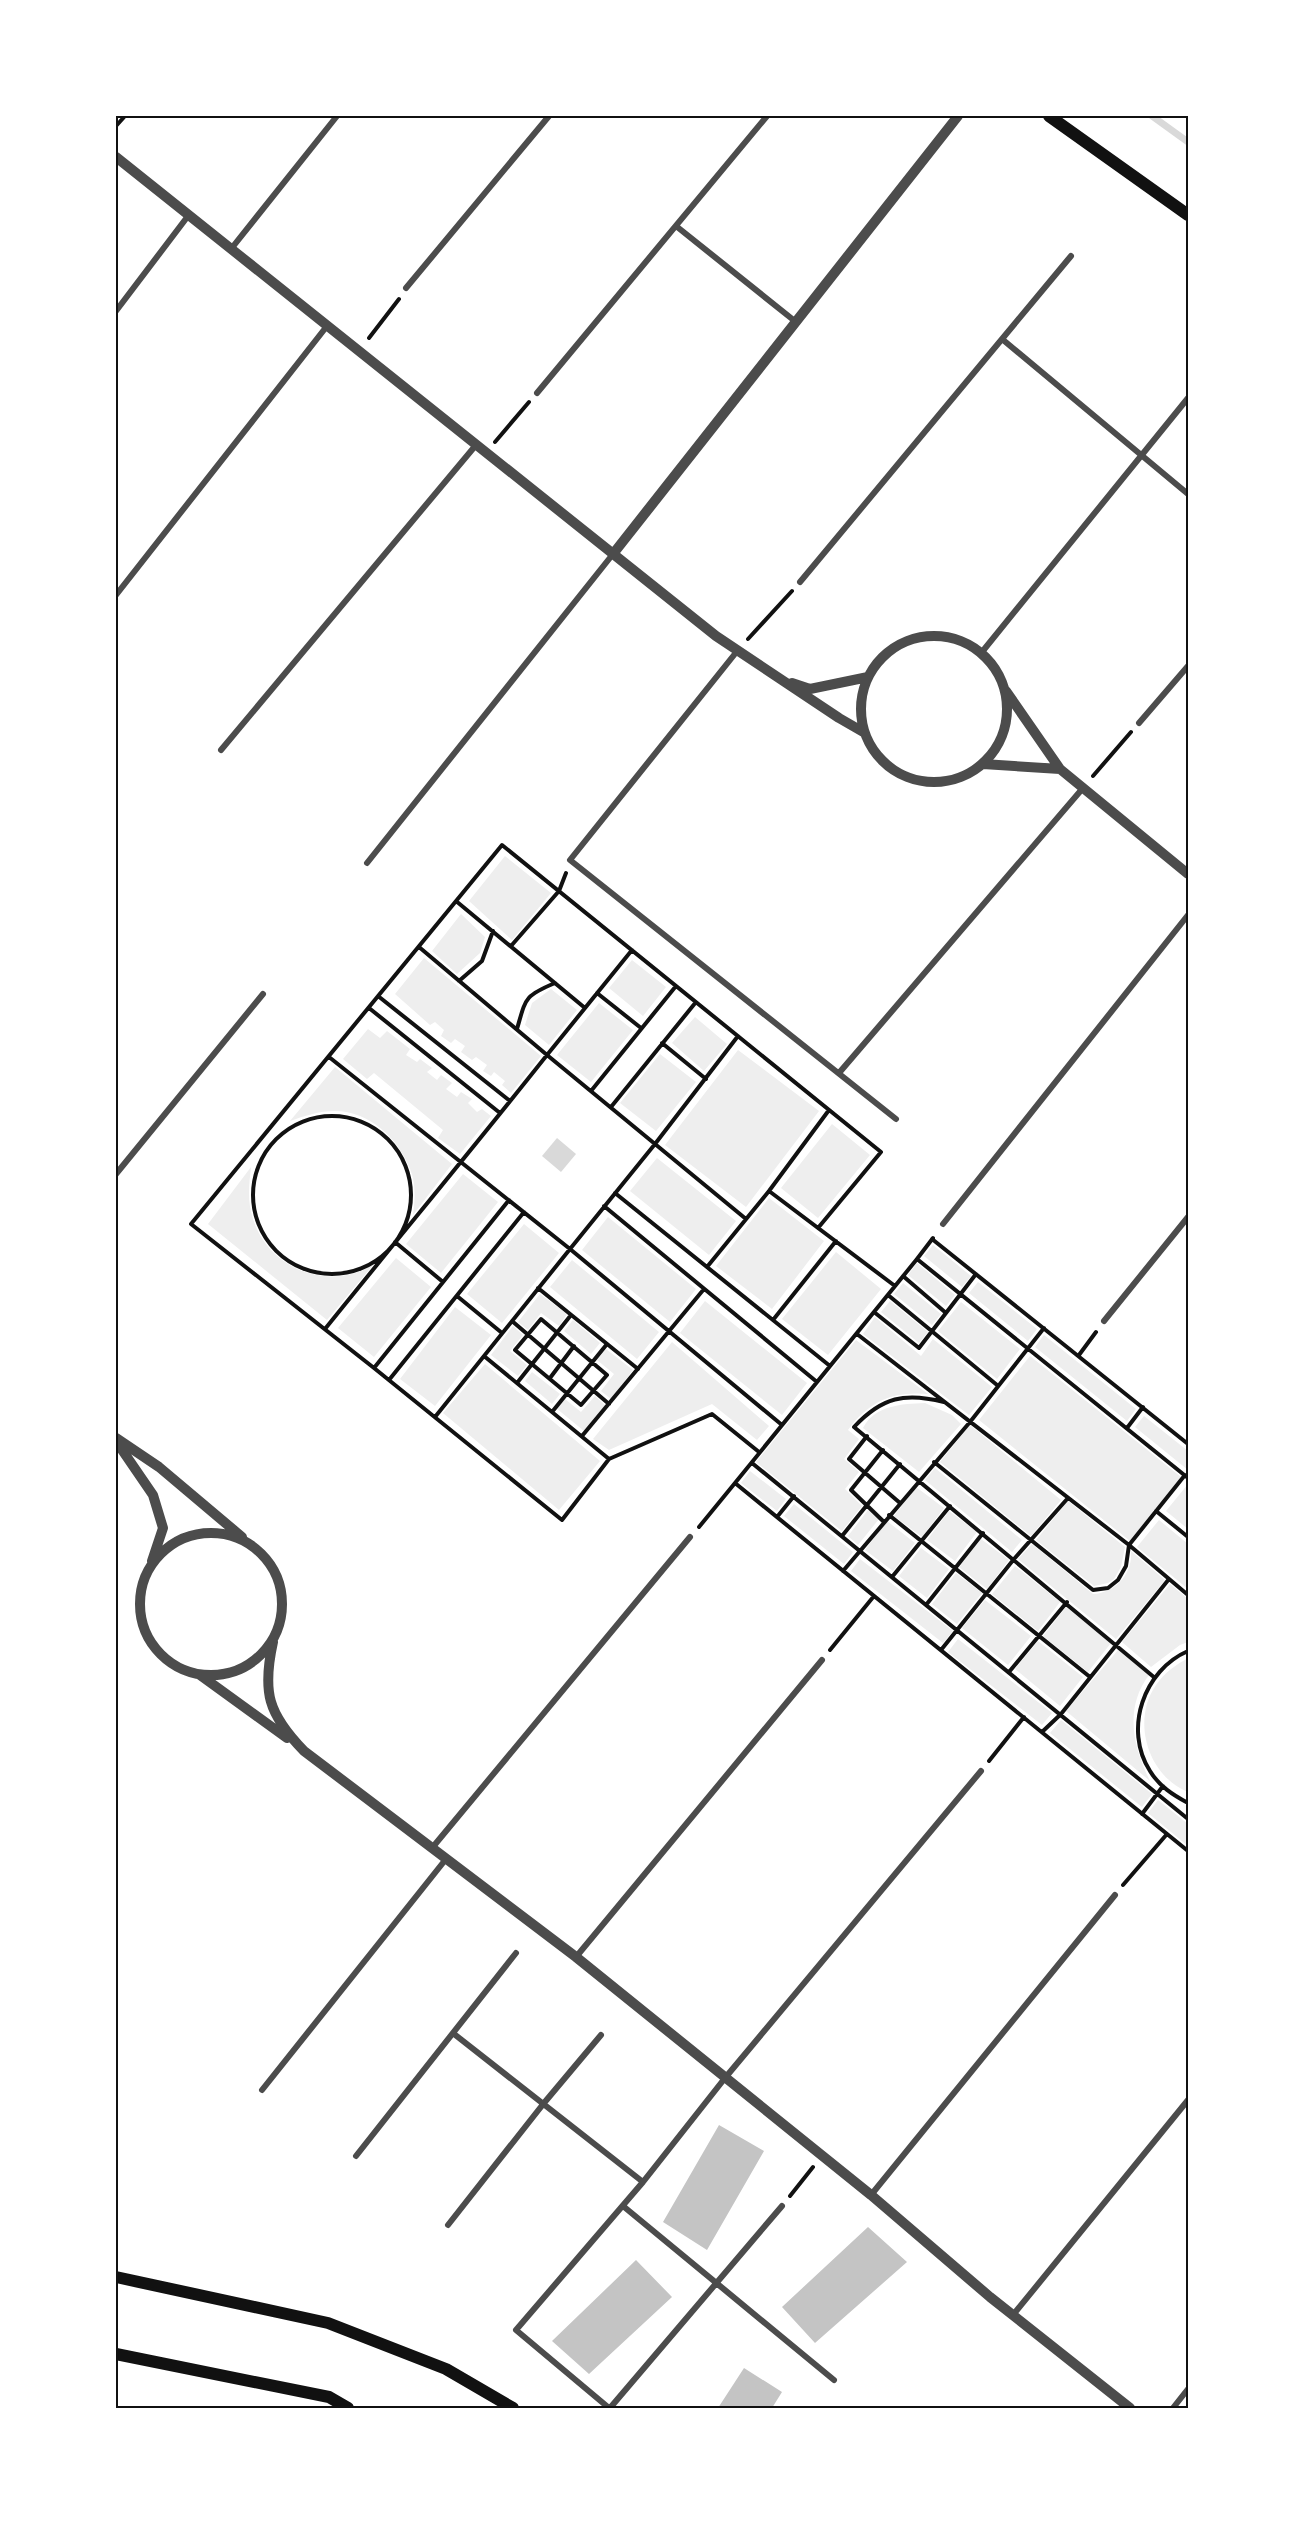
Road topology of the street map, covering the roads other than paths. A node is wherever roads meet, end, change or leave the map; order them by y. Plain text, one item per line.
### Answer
1 (337, 116) edge
2 (549, 116) edge
3 (767, 116) edge
4 (958, 116) edge
5 (1049, 116) edge
6 (116, 157) edge
7 (1188, 215) edge
8 (188, 216) junction
9 (676, 226) junction
10 (231, 250) junction
11 (1071, 256) dead end
12 (406, 288) road end
13 (116, 310) edge
14 (796, 322) junction
15 (327, 326) junction
16 (1002, 339) junction
17 (537, 393) road end
18 (1188, 398) edge
19 (476, 445) junction
20 (1142, 456) junction
21 (1188, 495) edge
22 (613, 554) junction
23 (800, 582) road end
24 (116, 595) edge
25 (738, 650) junction
26 (982, 652) junction
27 (1188, 666) edge
28 (868, 677) junction
29 (780, 680) junction
30 (1005, 690) junction
31 (1140, 723) road end
32 (865, 733) junction
33 (221, 750) dead end
34 (983, 764) junction
35 (1060, 769) junction
36 (1083, 788) junction
37 (367, 863) dead end
38 (1188, 874) edge
39 (1188, 915) edge
40 (263, 994) dead end
41 (839, 1073) junction
42 (896, 1119) dead end
43 (116, 1174) edge
44 (1188, 1217) edge
45 (943, 1224) road end
46 (1104, 1322) road end
47 (116, 1439) edge
48 (690, 1537) road end
49 (249, 1543) junction
50 (151, 1567) junction
51 (273, 1642) junction
52 (822, 1660) road end
53 (200, 1675) junction
54 (304, 1750) junction
55 (981, 1771) road end
56 (432, 1848) junction
57 (446, 1859) junction
58 (1115, 1895) road end
59 (516, 1953) dead end
60 (576, 1957) junction
61 (454, 2034) junction
62 (601, 2035) dead end
63 (725, 2078) junction
64 (261, 2090) dead end
65 (1188, 2100) edge
66 (544, 2103) junction
67 (356, 2156) dead end
68 (643, 2182) junction
69 (871, 2195) junction
70 (623, 2206) junction
71 (782, 2206) road end
72 (448, 2225) dead end
73 (116, 2277) edge
74 (716, 2282) junction
75 (1014, 2315) junction
76 (116, 2354) edge
77 (834, 2380) dead end
78 (1188, 2389) edge
79 (348, 2409) edge
80 (513, 2409) edge
81 (610, 2409) edge
82 (1130, 2409) edge
83 (1173, 2409) edge

1 - 10 street
2 - 12 street
3 - 9 street
4 - 14 street
5 - 7 main road
6 - 8 street
8 - 10 street
8 - 13 street
9 - 14 street
9 - 17 street
10 - 15 street
11 - 16 street
14 - 22 street
15 - 19 street
15 - 24 street
16 - 20 street
16 - 23 street
18 - 20 street
19 - 22 street
19 - 33 street
20 - 21 street
20 - 26 street
22 - 25 street
22 - 37 street
25 - 29 street
25 - 41 street
26 - 28 street
26 - 30 street
27 - 31 street
28 - 29 street
28 - 32 street
29 - 32 street
30 - 34 street
30 - 35 street
32 - 34 street
34 - 35 street
35 - 36 street
36 - 38 street
36 - 41 street
39 - 45 street
40 - 43 street
41 - 42 street
44 - 46 street
47 - 49 street
47 - 50 street
48 - 56 street
49 - 50 street
49 - 51 street
50 - 53 street
51 - 53 street
51 - 54 street
52 - 60 street
53 - 54 street
54 - 56 street
55 - 63 street
56 - 57 street
57 - 60 street
57 - 64 street
58 - 69 street
59 - 61 street
60 - 63 street
61 - 66 street
61 - 67 street
62 - 66 street
63 - 68 street
63 - 69 street
65 - 75 street
66 - 68 street
66 - 72 street
68 - 70 street
69 - 75 street
70 - 74 street
70 - 81 street
71 - 74 street
73 - 80 main road
74 - 77 street
74 - 81 street
75 - 82 street
76 - 79 main road
78 - 83 street

